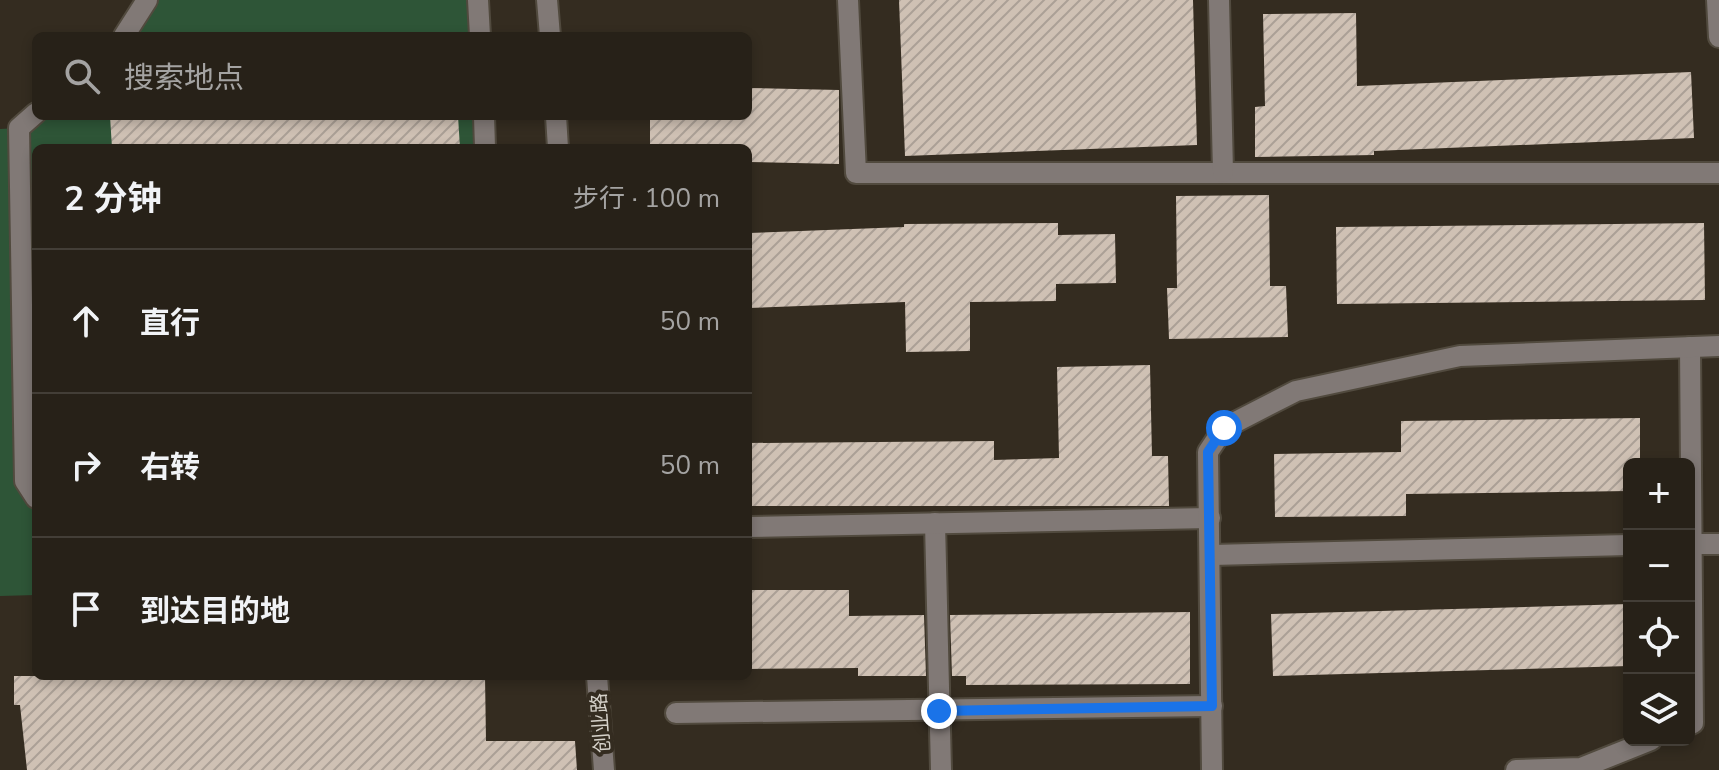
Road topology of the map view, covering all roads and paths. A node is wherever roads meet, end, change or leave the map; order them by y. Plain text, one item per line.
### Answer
1 (147, 0) edge
2 (478, 0) edge
3 (547, 0) edge
4 (848, 0) edge
5 (1219, 0) edge
6 (1717, 0) edge
7 (127, 32) edge
8 (480, 32) edge
9 (550, 32) edge
10 (1719, 37) edge
11 (32, 117) edge
12 (484, 120) edge
13 (556, 120) edge
14 (485, 144) edge
15 (558, 144) edge
16 (1223, 172) junction
17 (1719, 173) edge
18 (1719, 346) edge
19 (1690, 347) junction
20 (32, 492) edge
21 (1210, 518) junction
22 (935, 523) junction
23 (752, 527) edge
24 (1690, 530) edge
25 (1695, 544) edge
26 (1719, 544) edge
27 (1623, 545) edge
28 (1212, 555) junction
29 (1691, 602) edge
30 (1692, 674) edge
31 (597, 680) edge
32 (1212, 706) junction
33 (939, 711) junction
34 (676, 713) dead end
35 (1637, 746) edge
36 (1581, 769) edge
37 (604, 770) edge
38 (941, 770) edge
39 (1212, 770) edge
40 (1516, 770) edge

1 - 7 street
2 - 8 street
3 - 9 street
4 - 16 street
5 - 16 street
6 - 10 street
11 - 20 street
12 - 14 street
13 - 15 street
16 - 17 street
18 - 19 street
19 - 21 street
19 - 24 street
21 - 22 street
21 - 28 street
22 - 23 street
22 - 33 street
25 - 26 street
27 - 28 street
28 - 32 street
29 - 30 street
31 - 37 street, 创业路
32 - 33 street
32 - 39 street
33 - 34 street
33 - 38 street
35 - 36 street
36 - 40 street

